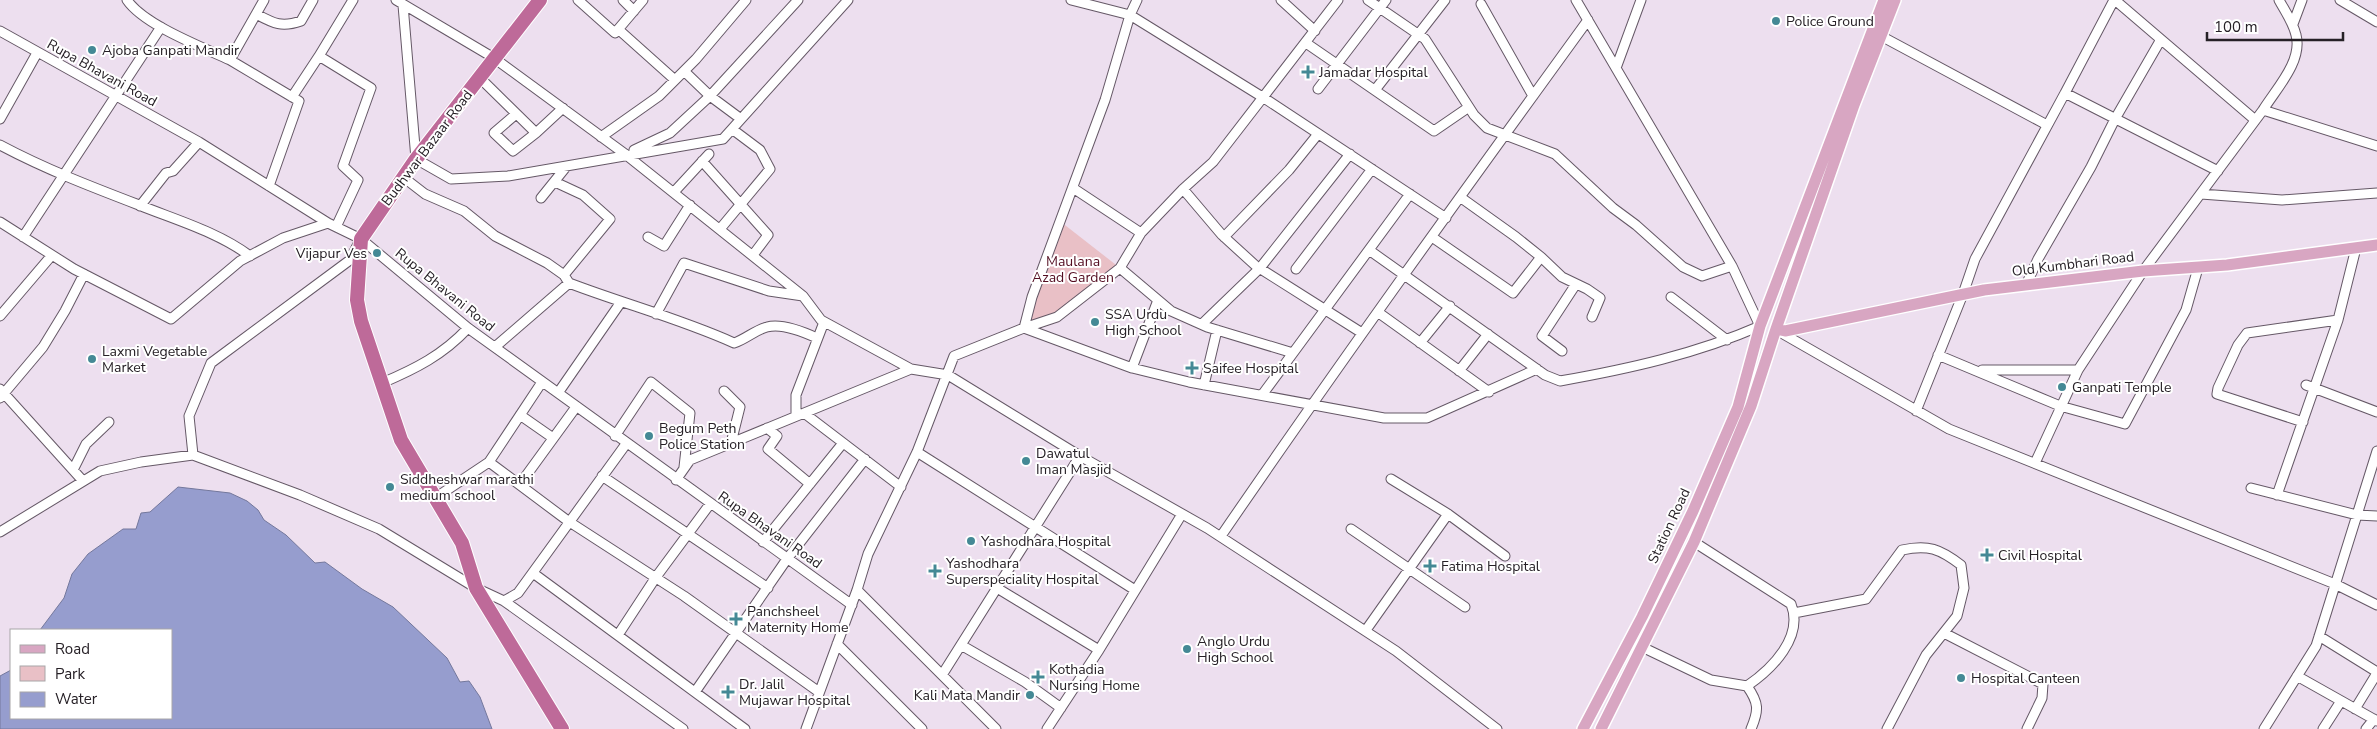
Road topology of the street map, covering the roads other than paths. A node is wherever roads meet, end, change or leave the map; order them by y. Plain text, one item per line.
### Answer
1 (127, 0) edge
2 (264, 0) edge
3 (313, 0) edge
4 (353, 0) edge
5 (540, 0) edge
6 (578, 0) edge
7 (623, 0) edge
8 (643, 0) edge
9 (746, 0) edge
10 (798, 0) edge
11 (848, 0) edge
12 (1074, 0) edge
13 (1137, 0) edge
14 (1338, 0) edge
15 (1368, 0) edge
16 (1386, 0) edge
17 (1445, 0) edge
18 (1576, 0) edge
19 (1641, 0) edge
20 (1884, 0) edge
21 (1895, 0) edge
22 (2115, 0) edge
23 (2279, 0) edge
24 (2302, 0) edge
25 (2340, 0) edge
26 (1285, 1) edge
27 (400, 3) edge
28 (1481, 4) dead end
29 (1380, 8) junction
30 (634, 11) junction
31 (256, 14) junction
32 (1130, 15) junction
33 (2376, 19) edge
34 (1588, 20) junction
35 (2292, 24) junction
36 (161, 27) junction
37 (618, 28) junction
38 (0, 31) edge
39 (1315, 31) junction
40 (1418, 34) junction
41 (1881, 36) junction
42 (2160, 40) junction
43 (1306, 43) junction
44 (37, 53) junction
45 (320, 56) junction
46 (494, 58) junction
47 (230, 60) junction
48 (1337, 64) junction
49 (1616, 68) junction
50 (684, 71) junction
51 (480, 78) junction
52 (675, 80) junction
53 (1318, 89) dead end
54 (1375, 90) junction
55 (2065, 93) junction
56 (114, 96) junction
57 (292, 96) junction
58 (710, 96) junction
59 (1533, 96) junction
60 (1264, 98) junction
61 (1469, 107) junction
62 (563, 108) junction
63 (2263, 110) junction
64 (516, 114) junction
65 (0, 119) edge
66 (741, 119) junction
67 (2115, 119) junction
68 (2254, 119) junction
69 (2047, 125) junction
70 (732, 129) junction
71 (536, 133) junction
72 (1318, 134) junction
73 (1506, 134) junction
74 (602, 137) junction
75 (199, 142) junction
76 (0, 145) edge
77 (2377, 146) edge
78 (625, 154) junction
79 (709, 154) dead end
80 (1350, 154) junction
81 (416, 159) junction
82 (702, 161) junction
83 (566, 167) junction
84 (1372, 169) junction
85 (2218, 171) junction
86 (62, 176) junction
87 (403, 177) junction
88 (555, 182) junction
89 (269, 186) junction
90 (1073, 188) junction
91 (1183, 189) junction
92 (674, 192) junction
93 (2377, 193) edge
94 (1410, 194) junction
95 (2201, 194) junction
96 (1460, 197) junction
97 (541, 198) dead end
98 (741, 204) junction
99 (690, 205) junction
100 (140, 206) junction
101 (1446, 218) junction
102 (0, 222) edge
103 (332, 225) junction
104 (720, 229) junction
105 (1141, 233) junction
106 (23, 237) junction
107 (648, 237) dead end
108 (1224, 237) junction
109 (1432, 237) junction
110 (361, 239) junction
111 (2377, 245) edge
112 (2356, 248) junction
113 (1369, 250) junction
114 (52, 255) junction
115 (752, 255) junction
116 (250, 256) junction
117 (1541, 257) junction
118 (1732, 266) junction
119 (1120, 268) junction
120 (1260, 268) junction
121 (2198, 268) junction
122 (1296, 269) dead end
123 (2143, 272) junction
124 (84, 274) junction
125 (564, 275) junction
126 (1405, 275) junction
127 (569, 283) junction
128 (1576, 284) junction
129 (2026, 285) junction
130 (1963, 294) junction
131 (803, 296) junction
132 (1671, 297) dead end
133 (1158, 300) junction
134 (621, 302) junction
135 (1450, 306) junction
136 (1325, 309) junction
137 (1379, 313) junction
138 (656, 314) junction
139 (0, 316) edge
140 (1592, 318) dead end
141 (2338, 320) junction
142 (824, 322) junction
143 (1202, 324) junction
144 (1760, 326) junction
145 (468, 328) junction
146 (1024, 328) junction
147 (1776, 329) junction
148 (1217, 330) junction
149 (1362, 333) junction
150 (1488, 334) junction
151 (818, 338) junction
152 (1727, 340) junction
153 (1420, 343) junction
154 (495, 347) junction
155 (1562, 352) dead end
156 (1293, 353) junction
157 (1938, 355) junction
158 (1132, 368) junction
159 (1538, 368) junction
160 (911, 370) junction
161 (1977, 370) junction
162 (2078, 370) junction
163 (1459, 371) junction
164 (948, 375) junction
165 (542, 382) junction
166 (382, 383) junction
167 (1204, 385) junction
168 (2311, 387) junction
169 (724, 391) dead end
170 (1489, 392) junction
171 (2, 393) edge
172 (558, 394) junction
173 (1262, 395) junction
174 (1311, 404) junction
175 (2060, 406) junction
176 (576, 407) junction
177 (1916, 410) junction
178 (2377, 412) edge
179 (520, 415) junction
180 (800, 415) junction
181 (109, 422) dead end
182 (2303, 422) junction
183 (767, 428) junction
184 (615, 436) junction
185 (553, 438) junction
186 (731, 443) junction
187 (843, 443) junction
188 (626, 444) junction
189 (2377, 450) edge
190 (917, 452) junction
191 (193, 455) junction
192 (1080, 456) junction
193 (865, 459) junction
194 (489, 462) junction
195 (2035, 463) junction
196 (74, 470) junction
197 (683, 472) junction
198 (602, 476) junction
199 (1391, 479) dead end
200 (676, 480) junction
201 (83, 481) junction
202 (520, 484) junction
203 (810, 484) junction
204 (901, 487) junction
205 (2251, 488) dead end
206 (2277, 495) junction
207 (435, 498) junction
208 (710, 504) junction
209 (1182, 514) junction
210 (1448, 514) junction
211 (2357, 515) junction
212 (2377, 516) edge
213 (568, 521) junction
214 (1036, 526) junction
215 (1351, 529) dead end
216 (0, 532) edge
217 (687, 534) junction
218 (1221, 536) junction
219 (763, 542) junction
220 (1694, 542) junction
221 (1504, 556) dead end
222 (787, 559) junction
223 (1409, 569) junction
224 (533, 572) junction
225 (656, 577) junction
226 (2336, 584) junction
227 (476, 588) junction
228 (768, 588) junction
229 (997, 588) junction
230 (858, 590) junction
231 (1135, 590) junction
232 (504, 601) junction
233 (852, 605) junction
234 (2377, 605) edge
235 (1465, 607) dead end
236 (1794, 613) junction
237 (1366, 630) junction
238 (1944, 633) junction
239 (736, 634) junction
240 (618, 635) junction
241 (2319, 636) junction
242 (837, 644) junction
243 (961, 645) junction
244 (1642, 647) junction
245 (1099, 650) junction
246 (2377, 673) edge
247 (942, 675) junction
248 (2297, 676) junction
249 (1748, 686) junction
250 (695, 692) junction
251 (819, 692) junction
252 (2342, 701) junction
253 (1061, 708) junction
254 (2355, 709) junction
255 (2375, 720) edge
256 (562, 729) edge
257 (683, 729) edge
258 (746, 729) edge
259 (806, 729) edge
260 (922, 729) edge
261 (996, 729) edge
262 (1047, 729) edge
263 (1497, 729) edge
264 (1583, 729) edge
265 (1601, 729) edge
266 (1751, 729) edge
267 (1887, 729) edge
268 (2027, 729) edge
269 (2264, 729) edge
270 (2323, 729) edge
271 (2366, 729) edge

1 - 36 street
2 - 31 street
3 - 31 street
4 - 45 street
5 - 46 highway, Budhwar Bazaar Road
6 - 37 street
7 - 30 street
8 - 30 street
9 - 50 street
10 - 58 street
11 - 66 street
12 - 32 street
13 - 32 street
14 - 39 street
15 - 29 street
16 - 29 street
17 - 40 street
18 - 34 street
19 - 49 street
20 - 144 main road, Station Road
21 - 41 main road
22 - 42 street
22 - 55 street
23 - 35 street
24 - 35 street
25 - 33 street
26 - 39 street
27 - 46 street
27 - 81 street
28 - 59 street
29 - 40 street
29 - 48 street
30 - 37 street
31 - 47 street
32 - 60 street
32 - 90 street
34 - 49 street
34 - 59 street
35 - 63 street
36 - 47 street
36 - 56 street
37 - 52 street
38 - 44 street, Rupa Bhavani Road
39 - 43 street
40 - 54 street
40 - 61 street
41 - 69 street
41 - 147 main road
42 - 67 street
42 - 68 street
43 - 48 street
43 - 60 street
44 - 56 street, Rupa Bhavani Road
44 - 65 street
45 - 57 street
45 - 103 street
46 - 51 highway, Budhwar Bazaar Road
46 - 62 street
47 - 57 street
48 - 53 street
48 - 54 street
49 - 118 street
50 - 52 street
50 - 58 street
51 - 64 street
51 - 81 highway, Budhwar Bazaar Road
52 - 74 street
54 - 61 street
55 - 67 street
55 - 69 street
56 - 75 street, Rupa Bhavani Road
56 - 86 street
57 - 89 street
58 - 66 street
58 - 78 street
59 - 73 street
60 - 72 street
60 - 91 street
61 - 73 street
62 - 71 street
62 - 74 street
63 - 68 street
63 - 77 street
64 - 71 street
64 - 71 street
66 - 70 street
67 - 85 street
67 - 129 street
68 - 85 street
69 - 130 street
70 - 78 street
70 - 98 street
72 - 80 street
72 - 108 street
73 - 96 street
73 - 118 street
74 - 78 street
75 - 89 street, Rupa Bhavani Road
75 - 100 street
76 - 86 street
78 - 83 street
78 - 92 street
79 - 82 street
80 - 84 street
80 - 120 street
81 - 83 street
81 - 87 highway, Budhwar Bazaar Road
82 - 92 street
82 - 98 street
83 - 88 street
84 - 94 street
84 - 122 street
85 - 95 street
86 - 100 street
86 - 106 street
87 - 110 highway, Budhwar Bazaar Road
87 - 125 street
88 - 97 street
88 - 125 street
89 - 103 street, Rupa Bhavani Road
90 - 105 street
90 - 146 street
91 - 105 street
91 - 108 street
92 - 99 street
93 - 95 street
94 - 101 street
94 - 113 street
95 - 123 street
96 - 101 street
96 - 117 street
98 - 104 street
98 - 115 street
99 - 104 street
99 - 107 street
100 - 116 street
101 - 109 street
102 - 106 street
103 - 110 street, Rupa Bhavani Road
103 - 116 street
104 - 115 street
105 - 119 street
106 - 114 street
108 - 120 street
109 - 117 street
109 - 126 street
110 - 145 street, Rupa Bhavani Road
110 - 166 highway
110 - 191 street
111 - 112 main road, Old Kumbhari Road
112 - 121 main road, Old Kumbhari Road
112 - 141 street
113 - 126 street
113 - 136 street
114 - 124 street
114 - 139 street
115 - 131 street
116 - 124 street
117 - 128 street
118 - 144 street
119 - 133 street
119 - 146 street
120 - 136 street
120 - 143 street
121 - 123 main road, Old Kumbhari Road
121 - 175 street
123 - 129 main road, Old Kumbhari Road
123 - 162 street
124 - 171 street
125 - 127 street
126 - 135 street
126 - 137 street
127 - 134 street
127 - 154 street
128 - 140 street
128 - 155 street
129 - 130 main road, Old Kumbhari Road
130 - 147 main road, Old Kumbhari Road
130 - 157 street
131 - 138 street
131 - 142 street
132 - 152 street
133 - 143 street
133 - 158 street
134 - 138 street
134 - 172 street
135 - 150 street
135 - 153 street
136 - 149 street
136 - 156 street
137 - 149 street
137 - 153 street
138 - 151 street
141 - 168 street
141 - 182 street
142 - 151 street
142 - 160 street
143 - 148 street
144 - 152 street
144 - 264 main road, Station Road
145 - 154 street, Rupa Bhavani Road
145 - 166 street
146 - 158 street
146 - 164 street
147 - 177 street
147 - 220 main road
148 - 156 street
148 - 167 street
149 - 174 street
150 - 159 street
150 - 163 street
151 - 180 street
152 - 159 street
153 - 163 street
154 - 165 street, Rupa Bhavani Road
156 - 173 street
157 - 161 street
157 - 177 street
158 - 167 street
159 - 170 street
160 - 164 street
160 - 180 street
161 - 162 street
161 - 175 street
162 - 175 street
163 - 170 street
164 - 190 street
164 - 192 street
165 - 172 street, Rupa Bhavani Road
165 - 179 street
166 - 207 highway
167 - 173 street
168 - 178 street
168 - 182 street
169 - 186 street
170 - 174 street
171 - 196 street
172 - 176 street, Rupa Bhavani Road
173 - 174 street
174 - 218 street
175 - 195 street
176 - 184 street, Rupa Bhavani Road
176 - 185 street
177 - 195 street
179 - 185 street
179 - 194 street
180 - 183 street
180 - 187 street
181 - 196 street
182 - 206 street
183 - 186 street
183 - 203 street
184 - 188 street, Rupa Bhavani Road
184 - 197 street
185 - 202 street
186 - 197 street
187 - 193 street
187 - 203 street
188 - 198 street
188 - 200 street, Rupa Bhavani Road
189 - 211 street
190 - 204 street
190 - 214 street
191 - 201 street
191 - 227 street
192 - 209 street
192 - 214 street
193 - 204 street
193 - 222 street
194 - 202 street
194 - 207 street
195 - 226 street
196 - 201 street
197 - 200 street
198 - 213 street
198 - 217 street
199 - 210 street
200 - 208 street, Rupa Bhavani Road
201 - 216 street
202 - 213 street
203 - 219 street
204 - 230 street
205 - 206 street
206 - 211 street
207 - 227 highway
208 - 217 street
208 - 219 street, Rupa Bhavani Road
209 - 218 street
209 - 231 street
210 - 221 street
210 - 223 street
211 - 212 street
211 - 226 street
213 - 224 street
213 - 225 street
214 - 229 street
214 - 231 street
215 - 223 street
217 - 225 street
217 - 228 street
218 - 237 street
219 - 222 street, Rupa Bhavani Road
220 - 236 street
220 - 244 main road
222 - 228 street
222 - 233 street, Rupa Bhavani Road
223 - 235 street
223 - 237 street
224 - 232 street
224 - 240 street
225 - 239 street
225 - 240 street
226 - 234 street
226 - 241 street
227 - 232 street
227 - 256 highway
228 - 239 street
229 - 243 street
229 - 245 street
230 - 233 street
230 - 247 street
231 - 245 street
232 - 257 street
233 - 242 street
236 - 238 street
236 - 249 street
237 - 263 street
238 - 267 street
238 - 268 street
239 - 250 street
239 - 251 street
240 - 250 street
241 - 246 street
241 - 248 street
242 - 251 street
242 - 260 street
243 - 247 street
243 - 253 street
244 - 249 street
244 - 265 main road
245 - 253 street
246 - 254 street
247 - 261 street
248 - 252 street
248 - 269 street
249 - 266 street
250 - 258 street
251 - 259 street
252 - 254 street
252 - 270 street
253 - 262 street
254 - 255 street
255 - 271 street

